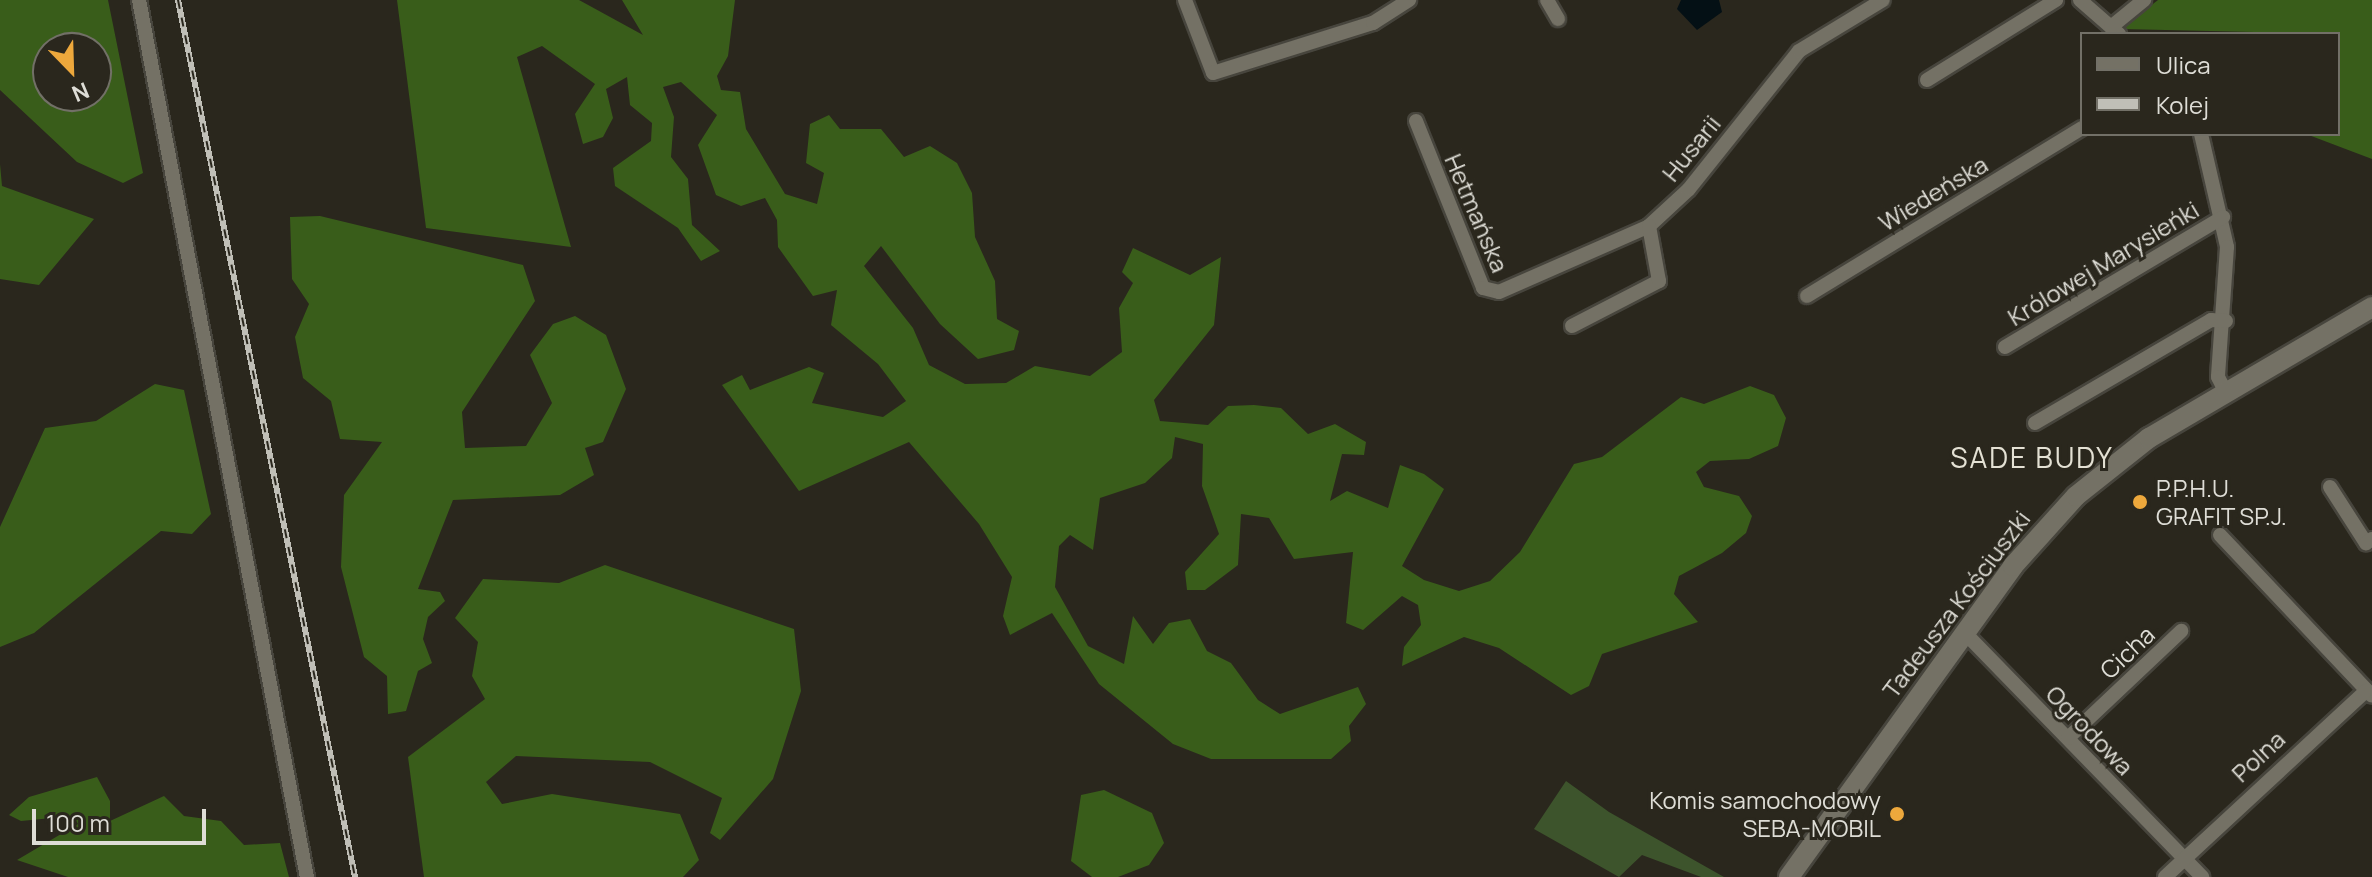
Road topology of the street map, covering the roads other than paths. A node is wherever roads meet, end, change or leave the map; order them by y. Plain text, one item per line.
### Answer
1 (139, 0) edge
2 (1185, 0) edge
3 (1409, 0) edge
4 (1547, 0) edge
5 (1883, 0) edge
6 (2056, 0) edge
7 (2080, 0) edge
8 (2144, 0) edge
9 (1390, 5) edge
10 (1558, 19) dead end
11 (2115, 30) edge
12 (1927, 80) dead end
13 (1416, 121) dead end
14 (2080, 129) edge
15 (2202, 136) edge
16 (2223, 217) junction
17 (1649, 226) junction
18 (1807, 296) dead end
19 (2372, 307) edge
20 (2226, 321) junction
21 (1572, 326) dead end
22 (2005, 347) dead end
23 (2225, 391) junction
24 (2035, 423) dead end
25 (2330, 487) dead end
26 (2220, 535) dead end
27 (2372, 539) edge
28 (2181, 631) dead end
29 (1964, 632) junction
30 (2369, 694) edge
31 (2068, 738) junction
32 (2184, 858) junction
33 (307, 877) edge
34 (1789, 877) edge
35 (2165, 877) edge
36 (2202, 877) edge

1 - 33 street
2 - 9 street
3 - 9 street
4 - 10 street
5 - 17 street, Husarii
6 - 12 street
7 - 11 street
8 - 11 street
13 - 17 street, Hetmańska
14 - 18 street, Wiedeńska
15 - 16 street, Królowej Marysieńki
16 - 20 street, Królowej Marysieńki
16 - 22 street, Królowej Marysieńki
17 - 21 street
19 - 23 main road, Tadeusza Kościuszki
20 - 23 street, Królowej Marysieńki
20 - 24 street
23 - 29 main road, Tadeusza Kościuszki
25 - 27 street
26 - 30 street
28 - 31 street, Cicha
29 - 31 street, Ogrodowa
29 - 34 main road, Tadeusza Kościuszki
30 - 32 street, Polna
31 - 32 street, Ogrodowa
32 - 35 street, Polna
32 - 36 street

